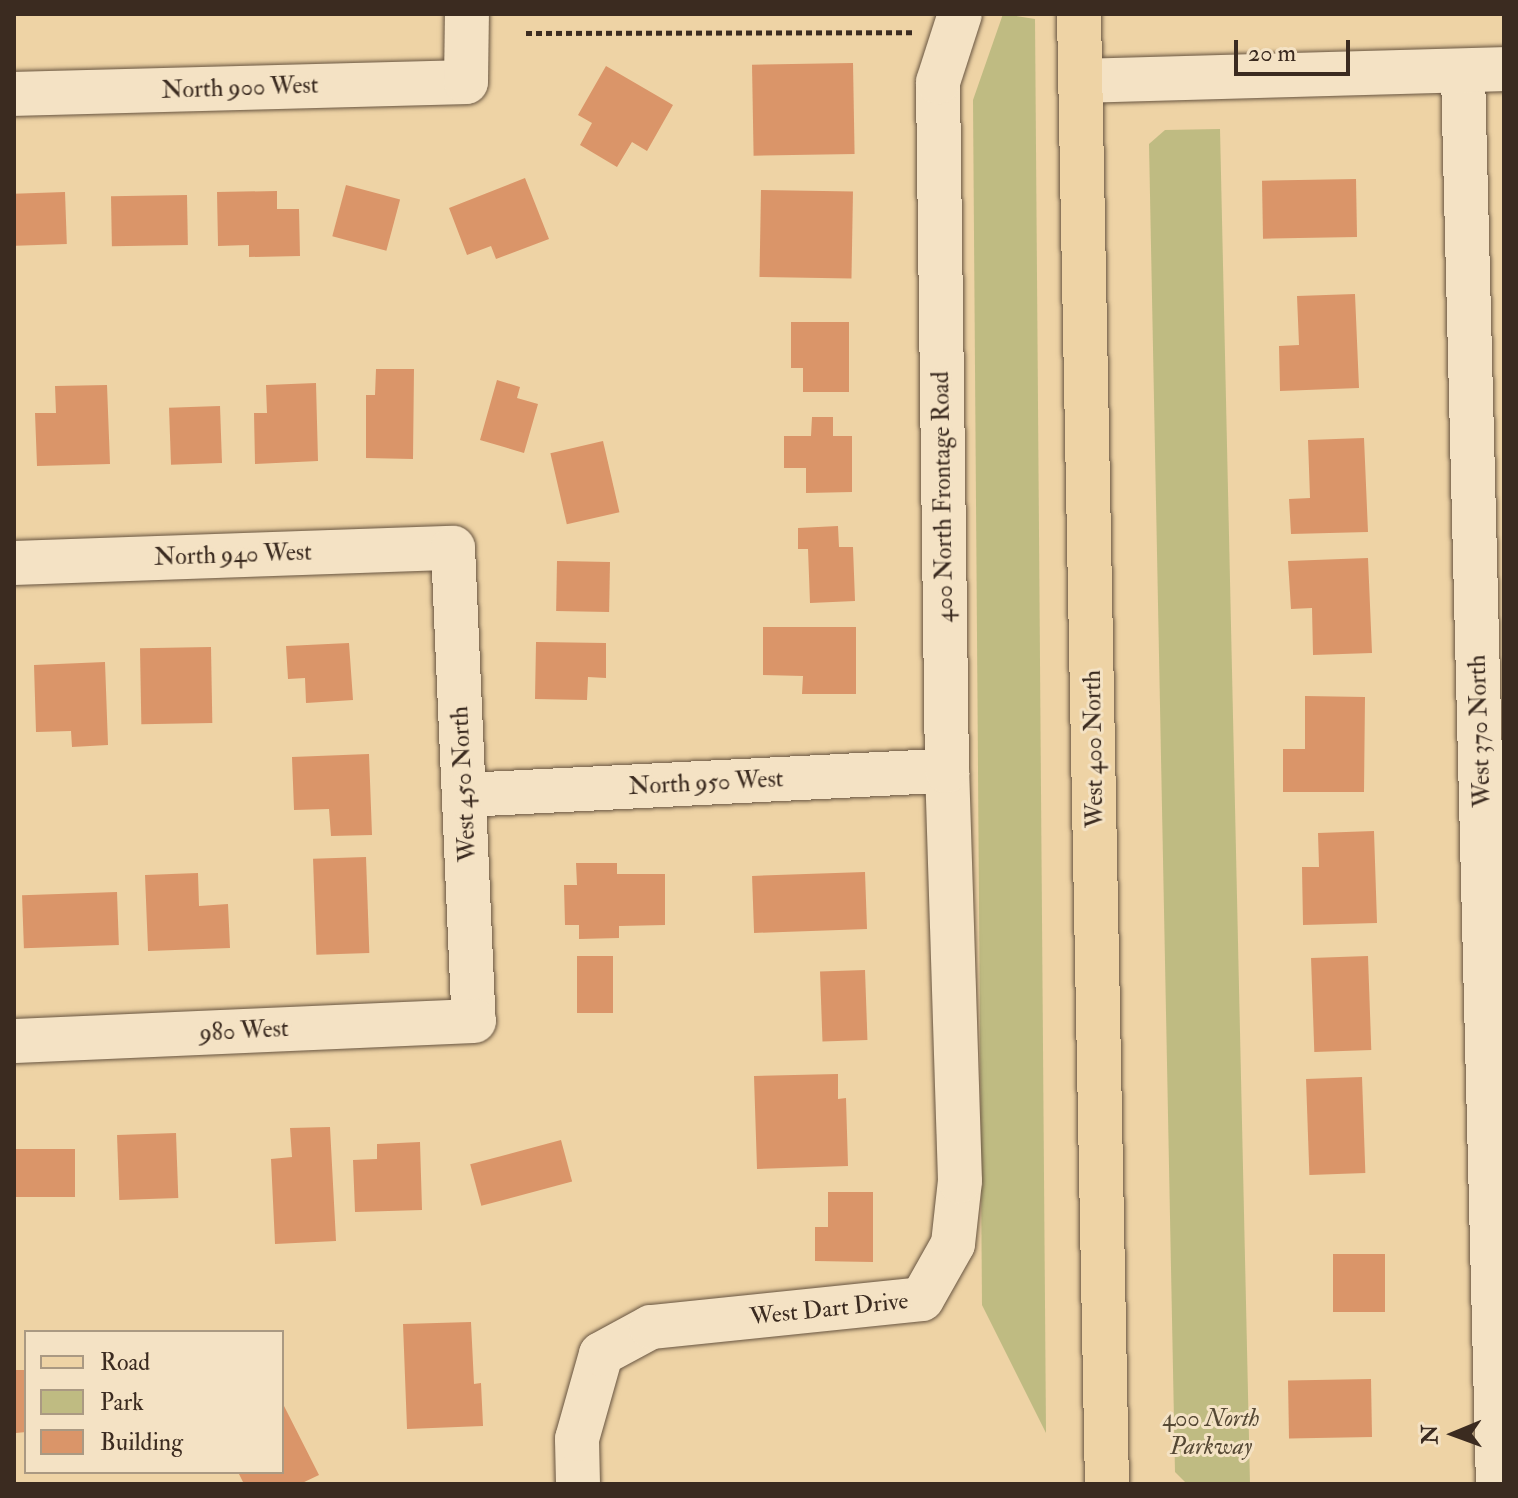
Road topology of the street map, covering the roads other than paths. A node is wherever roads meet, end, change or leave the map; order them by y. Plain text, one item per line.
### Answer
1 (467, 14) edge
2 (1079, 14) edge
3 (943, 25) edge
4 (1484, 72) edge
5 (1082, 81) junction
6 (14, 94) edge
7 (453, 548) joint
8 (14, 563) edge
9 (947, 771) junction
10 (465, 795) junction
11 (956, 984) joint
12 (1496, 1019) edge
13 (474, 1021) joint
14 (14, 1041) edge
15 (578, 1484) edge
16 (1107, 1484) edge
17 (1498, 1484) edge

1 - 6 street, North 900 West
2 - 5 main road, West 400 North
3 - 9 street, 400 North Frontage Road
4 - 5 street
4 - 12 street, West 370 North
5 - 16 main road, West 400 North
7 - 8 street, North 940 West
7 - 10 street, West 450 North
9 - 10 street, North 950 West
9 - 11 street, 400 North Frontage Road
10 - 13 street, West 450 North
11 - 15 street, West Dart Drive
12 - 17 street, West 370 North
13 - 14 street, 980 West

